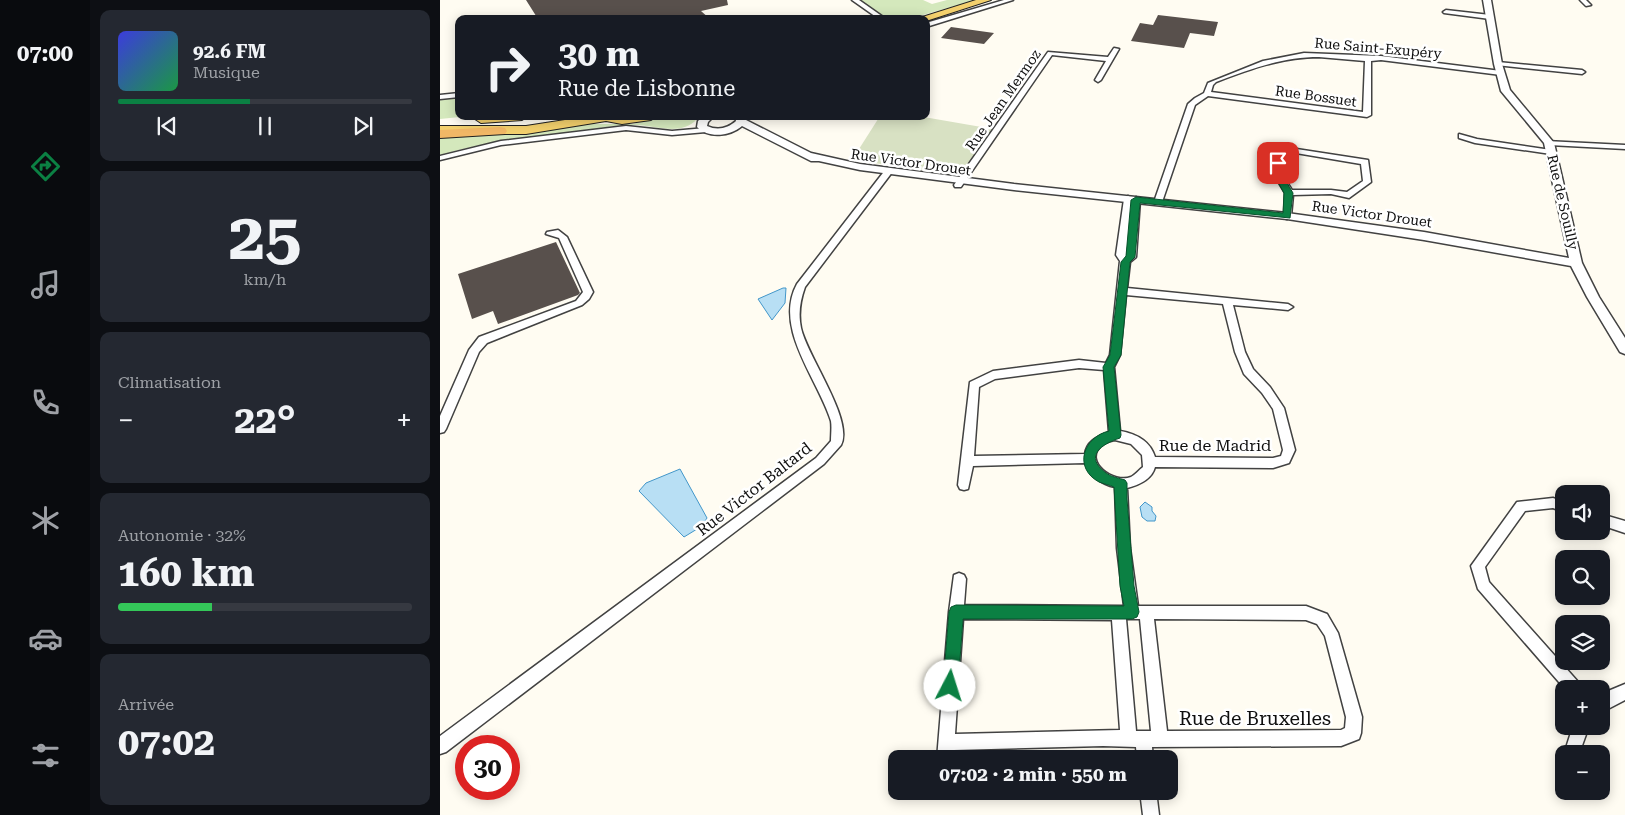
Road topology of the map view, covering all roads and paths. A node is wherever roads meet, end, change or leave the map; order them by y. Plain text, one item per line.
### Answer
1 (849, 0) edge
2 (855, 0) edge
3 (986, 0) edge
4 (1010, 0) edge
5 (1487, 0) edge
6 (1446, 12) dead end
7 (870, 15) edge
8 (877, 15) edge
9 (930, 17) edge
10 (1490, 17) junction
11 (930, 24) edge
12 (1116, 49) dead end
13 (1110, 59) junction
14 (1368, 60) junction
15 (1499, 68) junction
16 (1098, 80) dead end
17 (1586, 80) dead end
18 (1207, 94) junction
19 (455, 96) edge
20 (440, 98) edge
21 (465, 120) edge
22 (586, 120) edge
23 (739, 120) edge
24 (743, 120) edge
25 (705, 121) edge
26 (440, 122) edge
27 (732, 128) junction
28 (440, 130) edge
29 (500, 131) junction
30 (757, 131) junction
31 (440, 134) edge
32 (1462, 136) dead end
33 (1550, 147) junction
34 (1625, 147) edge
35 (440, 158) edge
36 (887, 173) junction
37 (960, 182) junction
38 (1289, 193) junction
39 (1132, 199) junction
40 (1158, 202) junction
41 (1287, 216) junction
42 (550, 234) dead end
43 (1576, 262) junction
44 (1121, 291) junction
45 (1227, 301) junction
46 (1288, 307) dead end
47 (1620, 336) edge
48 (1625, 349) edge
49 (1109, 367) junction
50 (440, 429) edge
51 (1116, 435) junction
52 (1089, 458) junction
53 (968, 460) junction
54 (1150, 462) junction
55 (1121, 483) junction
56 (964, 485) dead end
57 (1555, 504) edge
58 (1610, 522) edge
59 (1625, 527) edge
60 (958, 579) dead end
61 (956, 612) junction
62 (1132, 613) junction
63 (1567, 680) edge
64 (1625, 692) edge
65 (1610, 700) edge
66 (1136, 739) junction
67 (1160, 739) junction
68 (946, 742) junction
69 (440, 746) edge
70 (946, 750) edge
71 (1141, 750) edge
72 (1149, 800) edge
73 (1150, 815) edge

1 - 7 street
2 - 8 street
3 - 9 main road
4 - 11 street
5 - 10 street, Rue de Souilly
6 - 10 street
10 - 15 street, Rue de Souilly
12 - 13 street
13 - 16 street
13 - 37 street, Rue Jean Mermoz
14 - 15 street, Rue Saint-Exupéry
14 - 18 street, Rue Saint-Exupéry
14 - 18 street, Rue Bossuet
15 - 17 street, Rue Saint-Exupéry
15 - 33 street, Rue de Souilly
18 - 40 street, Rue Saint-Exupéry
19 - 20 street
21 - 26 main road
22 - 29 main road
23 - 27 street, Rue Victor Drouet
24 - 30 street, Rue Victor Drouet
25 - 27 street, Rue Victor Drouet
25 - 35 street
27 - 30 street, Rue Victor Drouet
28 - 29 main road
29 - 31 highway
30 - 36 street, Rue Victor Drouet
32 - 33 street
33 - 34 street
33 - 43 street, Rue de Souilly
36 - 37 street, Rue Victor Drouet
36 - 69 street, Rue Victor Baltard
37 - 39 street, Rue Victor Drouet
38 - 38 street
38 - 41 street
39 - 40 street, Rue Victor Drouet
39 - 44 street
40 - 41 street, Rue Victor Drouet
41 - 43 street, Rue Victor Drouet
42 - 50 street
43 - 47 street, Rue de Souilly
44 - 45 street
44 - 49 street
45 - 46 street
45 - 54 street, Rue de Madrid
47 - 48 street, Rue de Souilly
49 - 51 street
49 - 53 street
51 - 52 street
51 - 54 street
52 - 53 street
52 - 55 street
53 - 56 street
54 - 55 street
55 - 62 street
57 - 63 street
58 - 59 street
60 - 61 street
61 - 62 street
61 - 68 street
62 - 66 street
62 - 67 street
62 - 67 street, Rue de Bruxelles
64 - 65 street
66 - 67 street
66 - 68 street
66 - 71 street
68 - 70 street
72 - 73 street

